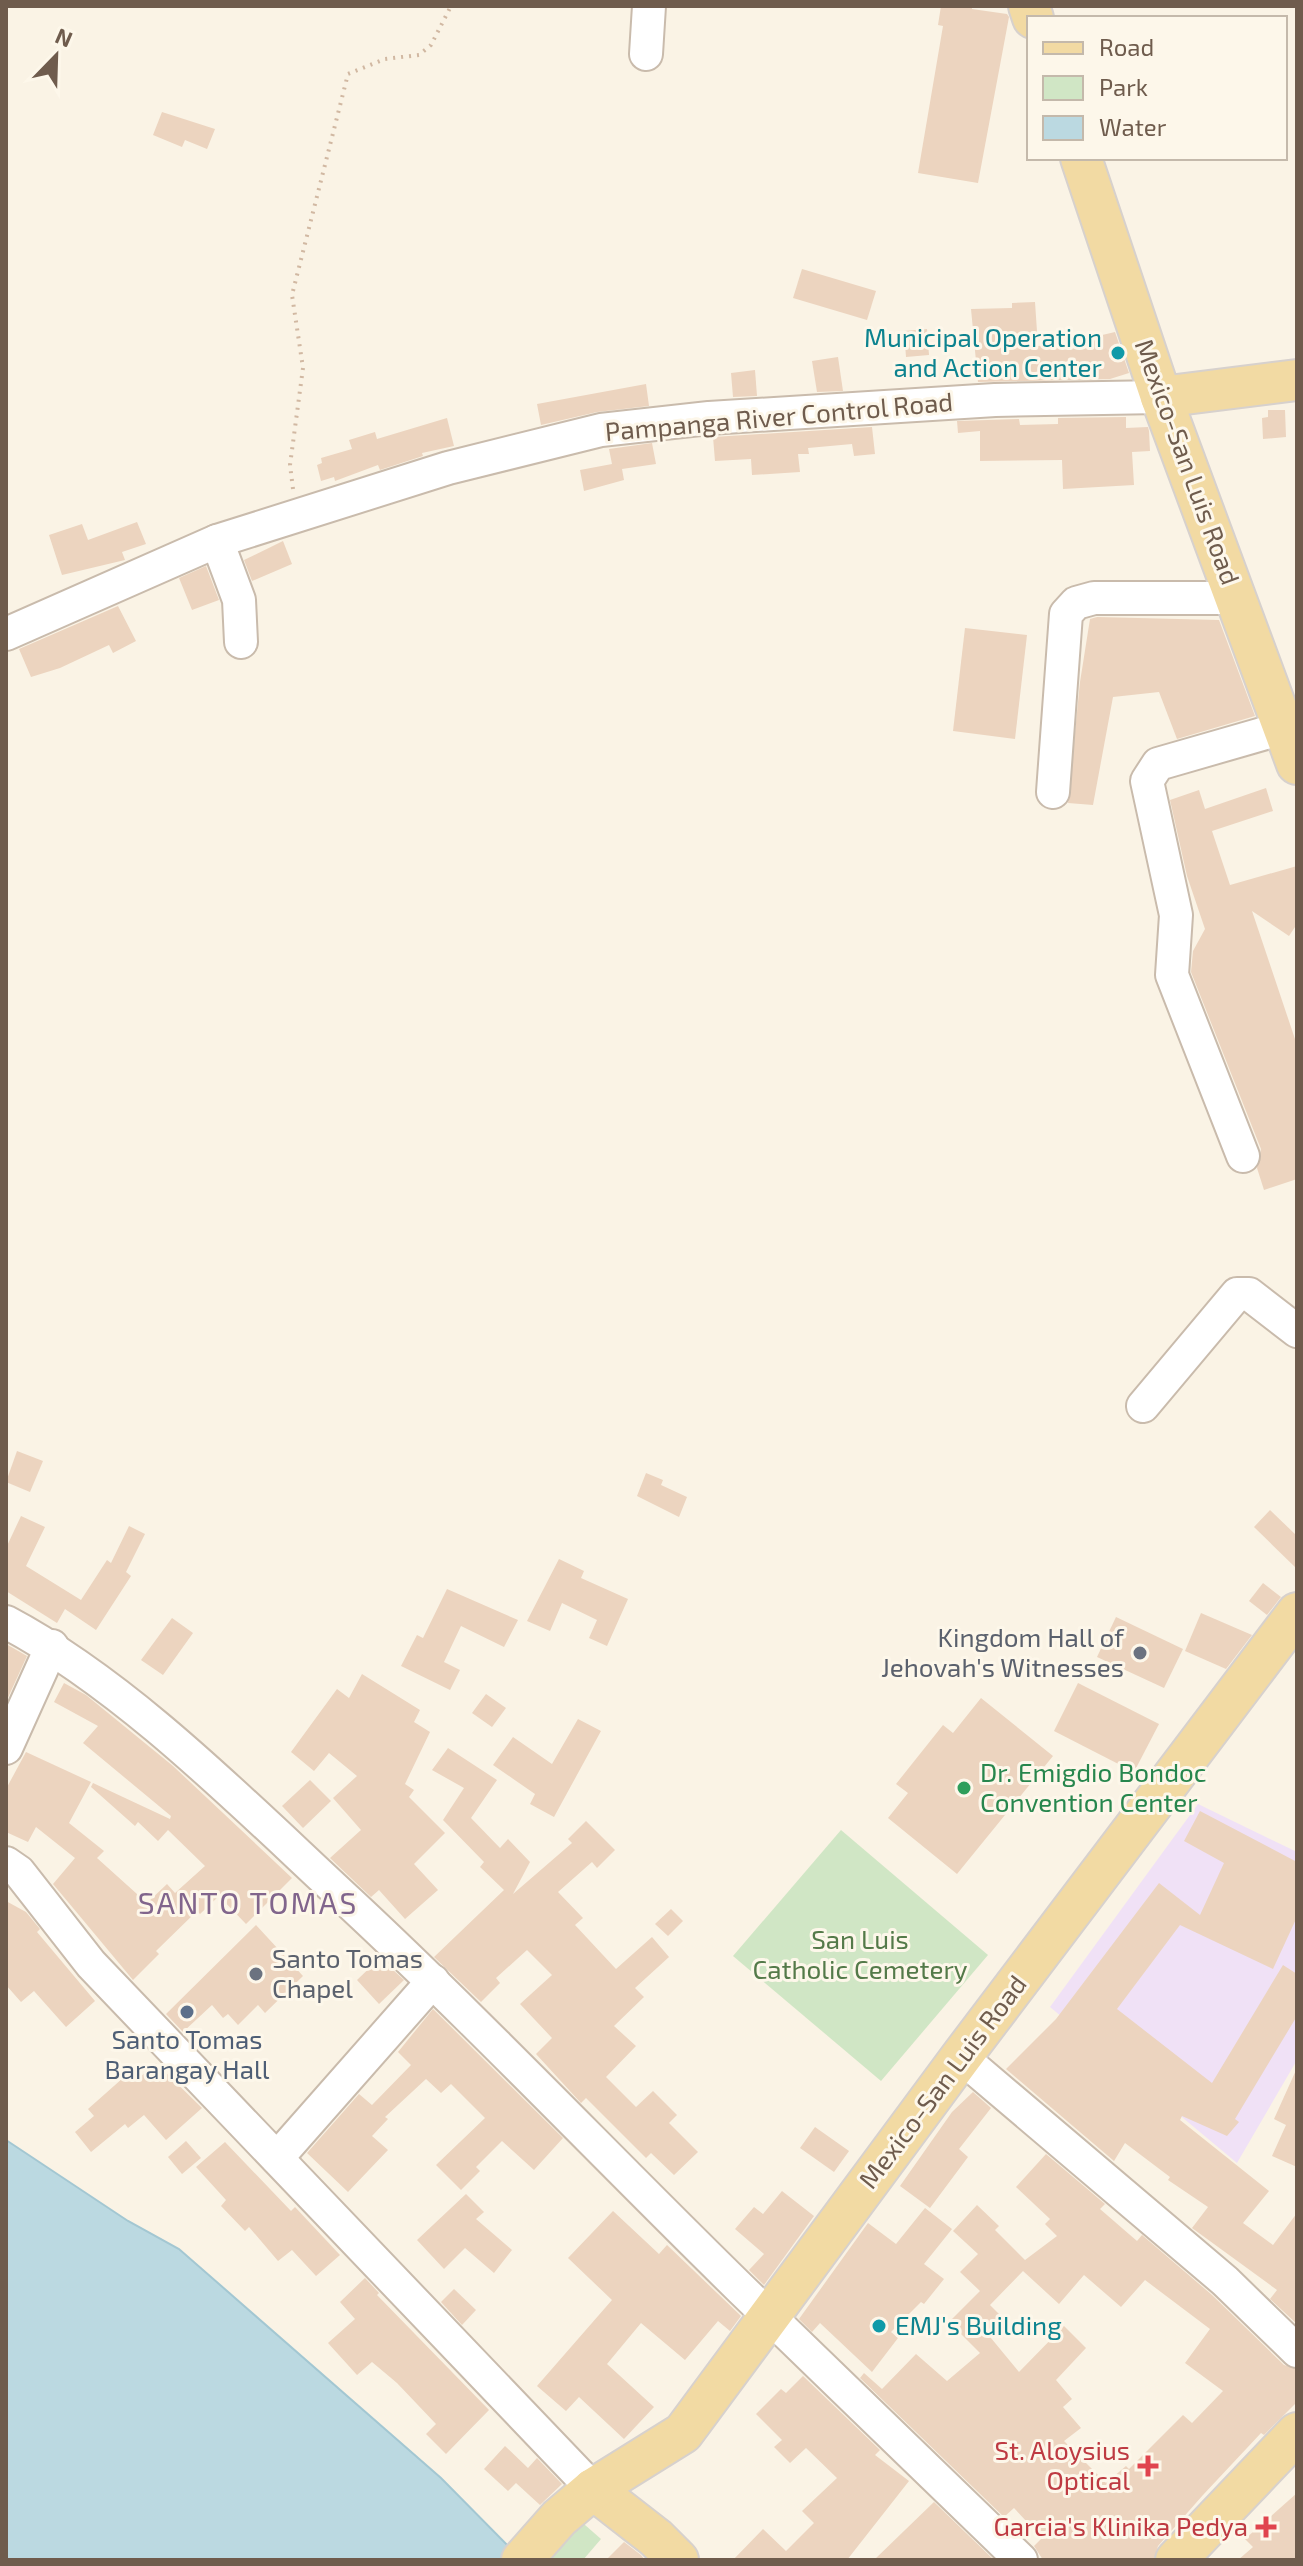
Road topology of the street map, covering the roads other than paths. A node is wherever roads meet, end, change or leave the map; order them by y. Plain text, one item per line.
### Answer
1 (649, 6) edge
2 (646, 54) dead end
3 (1082, 160) edge
4 (1297, 380) edge
5 (1161, 397) junction
6 (217, 541) junction
7 (1237, 598) junction
8 (6, 634) edge
9 (241, 642) dead end
10 (1283, 728) junction
11 (1297, 764) edge
12 (1053, 792) dead end
13 (1243, 1156) dead end
14 (1297, 1331) edge
15 (1143, 1406) dead end
16 (1297, 1613) edge
17 (6, 1622) edge
18 (52, 1646) junction
19 (6, 1748) edge
20 (6, 1863) edge
21 (433, 1981) junction
22 (961, 2057) junction
23 (277, 2158) junction
24 (770, 2315) junction
25 (1297, 2351) edge
26 (1297, 2433) edge
27 (593, 2489) junction
28 (522, 2560) edge
29 (678, 2560) edge
30 (1021, 2560) edge
31 (1176, 2560) edge

1 - 2 street
3 - 5 main road, Mexico-San Luis Road
4 - 5 main road, Pampanga River Control Road
5 - 6 street, Pampanga River Control Road
5 - 7 main road, Mexico-San Luis Road
6 - 8 street, Pampanga River Control Road
6 - 9 street
7 - 10 main road, Mexico-San Luis Road
7 - 12 street
10 - 11 main road, Mexico-San Luis Road
10 - 13 street
14 - 15 street
16 - 22 main road, Mexico-San Luis Road
17 - 18 street
18 - 19 street
18 - 21 street
20 - 23 street
21 - 23 street
21 - 24 street
22 - 24 main road, Mexico-San Luis Road
22 - 25 street
23 - 27 street
24 - 27 main road, Mexico-San Luis Road
24 - 30 street
26 - 31 main road
27 - 28 main road, Mexico-San Luis Road
27 - 29 main road

